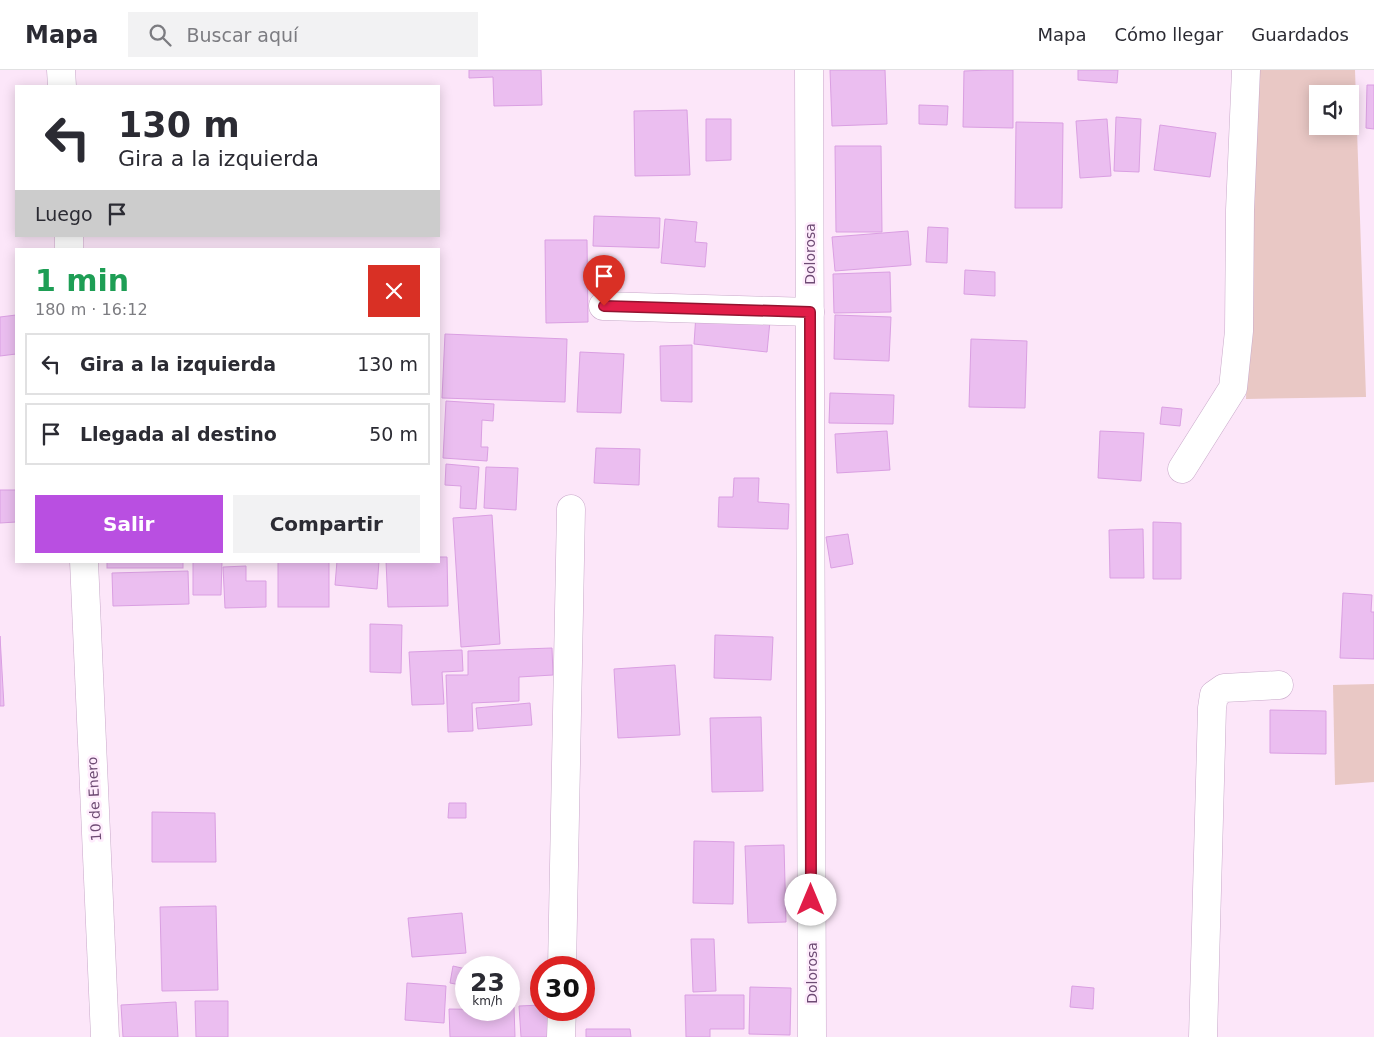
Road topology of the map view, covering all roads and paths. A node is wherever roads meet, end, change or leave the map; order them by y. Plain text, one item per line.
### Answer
1 (61, 70) edge
2 (809, 70) edge
3 (1246, 70) edge
4 (62, 85) edge
5 (604, 306) dead end
6 (810, 312) junction
7 (1182, 469) dead end
8 (571, 509) dead end
9 (84, 563) edge
10 (1278, 685) dead end
11 (562, 956) edge
12 (562, 1021) edge
13 (105, 1037) edge
14 (561, 1037) edge
15 (812, 1037) edge
16 (1203, 1037) edge

1 - 4 street
2 - 6 street, Dolorosa
3 - 7 street
5 - 6 street
6 - 15 street, Dolorosa
8 - 11 street
9 - 13 street, 10 de Enero
10 - 16 street
12 - 14 street

